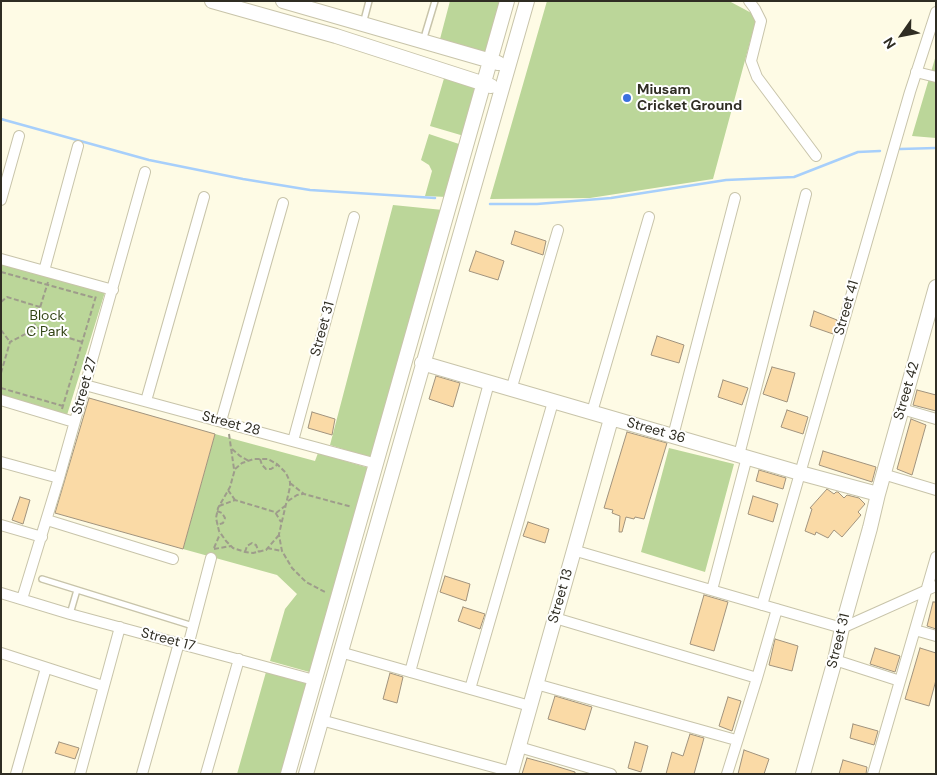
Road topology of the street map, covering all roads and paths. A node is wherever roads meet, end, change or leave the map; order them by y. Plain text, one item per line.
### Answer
1 (212, 1) edge
2 (282, 1) edge
3 (369, 1) edge
4 (434, 1) edge
5 (507, 1) edge
6 (527, 1) edge
7 (749, 1) edge
8 (936, 12) edge
9 (362, 24) junction
10 (423, 42) junction
11 (490, 60) junction
12 (508, 66) junction
13 (916, 72) junction
14 (936, 77) edge
15 (484, 82) junction
16 (501, 90) junction
17 (19, 136) dead end
18 (78, 146) dead end
19 (816, 156) dead end
20 (145, 172) dead end
21 (806, 194) dead end
22 (204, 197) dead end
23 (734, 198) dead end
24 (1, 200) edge
25 (283, 203) dead end
26 (354, 217) dead end
27 (649, 217) dead end
28 (558, 230) dead end
29 (1, 259) edge
30 (1, 272) edge
31 (47, 272) junction
32 (47, 285) junction
33 (99, 286) junction
34 (936, 287) edge
35 (112, 290) junction
36 (95, 298) junction
37 (1, 302) edge
38 (40, 307) junction
39 (34, 327) junction
40 (1, 330) edge
41 (10, 342) junction
42 (82, 342) junction
43 (422, 363) junction
44 (1, 373) edge
45 (489, 384) junction
46 (85, 385) junction
47 (1, 388) edge
48 (511, 390) junction
49 (1, 400) edge
50 (146, 401) junction
51 (394, 402) junction
52 (553, 402) junction
53 (63, 406) junction
54 (410, 406) junction
55 (902, 408) junction
56 (592, 412) junction
57 (60, 418) junction
58 (611, 419) junction
59 (936, 419) edge
60 (74, 422) junction
61 (225, 422) junction
62 (673, 436) junction
63 (293, 441) junction
64 (232, 449) junction
65 (743, 456) junction
66 (260, 459) junction
67 (249, 461) junction
68 (1, 462) edge
69 (277, 464) junction
70 (377, 464) junction
71 (234, 471) junction
72 (800, 473) junction
73 (883, 474) junction
74 (59, 478) junction
75 (290, 483) junction
76 (228, 490) junction
77 (936, 490) edge
78 (303, 494) junction
79 (236, 500) junction
80 (876, 501) junction
81 (286, 502) junction
82 (219, 506) junction
83 (285, 506) junction
84 (364, 510) junction
85 (217, 512) junction
86 (276, 513) junction
87 (47, 520) junction
88 (282, 522) junction
89 (1, 525) edge
90 (217, 525) junction
91 (220, 533) junction
92 (279, 535) junction
93 (42, 537) junction
94 (231, 546) junction
95 (267, 548) junction
96 (574, 550) junction
97 (244, 552) junction
98 (259, 552) junction
99 (283, 552) junction
100 (936, 557) edge
101 (211, 558) dead end
102 (173, 559) dead end
103 (42, 579) dead end
104 (931, 588) edge
105 (77, 590) junction
106 (712, 590) junction
107 (1, 593) edge
108 (340, 594) junction
109 (356, 595) junction
110 (22, 599) junction
111 (762, 605) junction
112 (777, 609) junction
113 (70, 614) junction
114 (554, 618) junction
115 (193, 626) junction
116 (120, 627) junction
117 (842, 628) junction
118 (915, 630) junction
119 (936, 636) edge
120 (183, 645) junction
121 (340, 652) junction
122 (1, 653) edge
123 (239, 659) junction
124 (835, 660) junction
125 (46, 668) junction
126 (410, 672) junction
127 (757, 678) junction
128 (314, 680) junction
129 (900, 681) junction
130 (536, 684) junction
131 (103, 686) junction
132 (470, 689) junction
133 (530, 706) junction
134 (320, 720) junction
135 (736, 740) junction
136 (518, 747) junction
137 (511, 773) edge
138 (16, 774) edge
139 (80, 774) edge
140 (142, 774) edge
141 (206, 774) edge
142 (288, 774) edge
143 (306, 774) edge
144 (611, 774) edge
145 (727, 774) edge
146 (803, 774) edge
147 (873, 774) edge

1 - 15 street
2 - 9 street
3 - 9 lane
4 - 10 lane
5 - 11 street
6 - 12 street
7 - 19 street
8 - 13 street, Street 41
9 - 10 street
10 - 11 street
11 - 12 street
11 - 15 street
12 - 16 street
13 - 14 street
13 - 72 street, Street 41
15 - 16 street
15 - 51 street
16 - 43 street
17 - 24 street
18 - 31 street
20 - 35 street, Street 27
21 - 65 street
22 - 50 street
23 - 62 street
25 - 61 street
26 - 63 street, Street 31
27 - 56 street
28 - 48 street
29 - 31 street
30 - 32 path
31 - 32 path
31 - 33 street
32 - 36 path
32 - 38 path
33 - 35 street
33 - 36 path
34 - 55 street, Street 42
35 - 46 street, Street 27
36 - 42 path
37 - 38 path
38 - 39 path
39 - 41 path
39 - 42 path
40 - 41 path
41 - 44 path
42 - 53 path
43 - 45 street, Street 36
43 - 54 street
45 - 48 street, Street 36
45 - 126 street
46 - 50 street, Street 28
46 - 60 street, Street 27
47 - 53 path
48 - 52 street, Street 36
49 - 57 street
50 - 61 street, Street 28
51 - 54 street
51 - 70 street
52 - 56 street, Street 36
52 - 132 street
53 - 57 path
54 - 109 street
55 - 59 street
55 - 73 street, Street 42
56 - 58 street, Street 36
57 - 60 street
58 - 62 street, Street 36
58 - 96 street, Street 13
60 - 74 street, Street 27
61 - 63 street, Street 28
61 - 64 path
62 - 65 street, Street 36
63 - 70 street, Street 28
64 - 67 path
64 - 71 path
65 - 72 street, Street 36
65 - 106 street
66 - 67 path
66 - 69 path
66 - 69 path
67 - 71 path
68 - 74 street
69 - 75 path
70 - 84 street
71 - 76 path
72 - 80 street, Street 36
72 - 111 street, Street 41
73 - 77 street
73 - 80 street, Street 42
74 - 87 street, Street 27
75 - 78 path
75 - 81 path
76 - 79 path
76 - 82 path
78 - 81 path
78 - 84 path
79 - 82 path
79 - 86 path
80 - 117 street, Street 31
81 - 83 path
82 - 85 path
83 - 86 path
83 - 88 path
84 - 108 street
85 - 90 path
85 - 90 path
86 - 88 path
87 - 93 street, Street 27
87 - 102 street
88 - 92 path
89 - 93 street
90 - 91 path
91 - 94 path
91 - 94 path
92 - 95 path
92 - 99 path
93 - 110 street, Street 27
94 - 97 path
95 - 98 path
95 - 99 path
96 - 106 street
96 - 114 street, Street 13
97 - 98 path
97 - 98 path
99 - 108 path
100 - 104 street
101 - 115 street
103 - 105 lane
104 - 117 street
104 - 118 street
105 - 113 lane
105 - 115 lane
106 - 111 street
107 - 110 street, Street 17
108 - 109 street
108 - 128 street
109 - 121 street
110 - 113 street, Street 17
111 - 112 street
112 - 117 street
112 - 127 street
113 - 116 street, Street 17
114 - 127 street
114 - 130 street, Street 13
115 - 120 street
116 - 120 street, Street 17
116 - 131 street
117 - 124 street, Street 31
118 - 119 street
118 - 129 street
120 - 123 street, Street 17
120 - 140 street
121 - 126 street
121 - 134 street
122 - 125 street
123 - 128 street, Street 17
123 - 141 street
124 - 129 street
124 - 146 street, Street 31
125 - 131 street
125 - 138 street
126 - 132 street
127 - 135 street
128 - 142 street
129 - 147 street
130 - 133 street, Street 13
130 - 135 street
131 - 139 street
132 - 133 street
133 - 136 street, Street 13
134 - 137 street
134 - 143 street
135 - 145 street
136 - 137 street, Street 13
136 - 144 street

